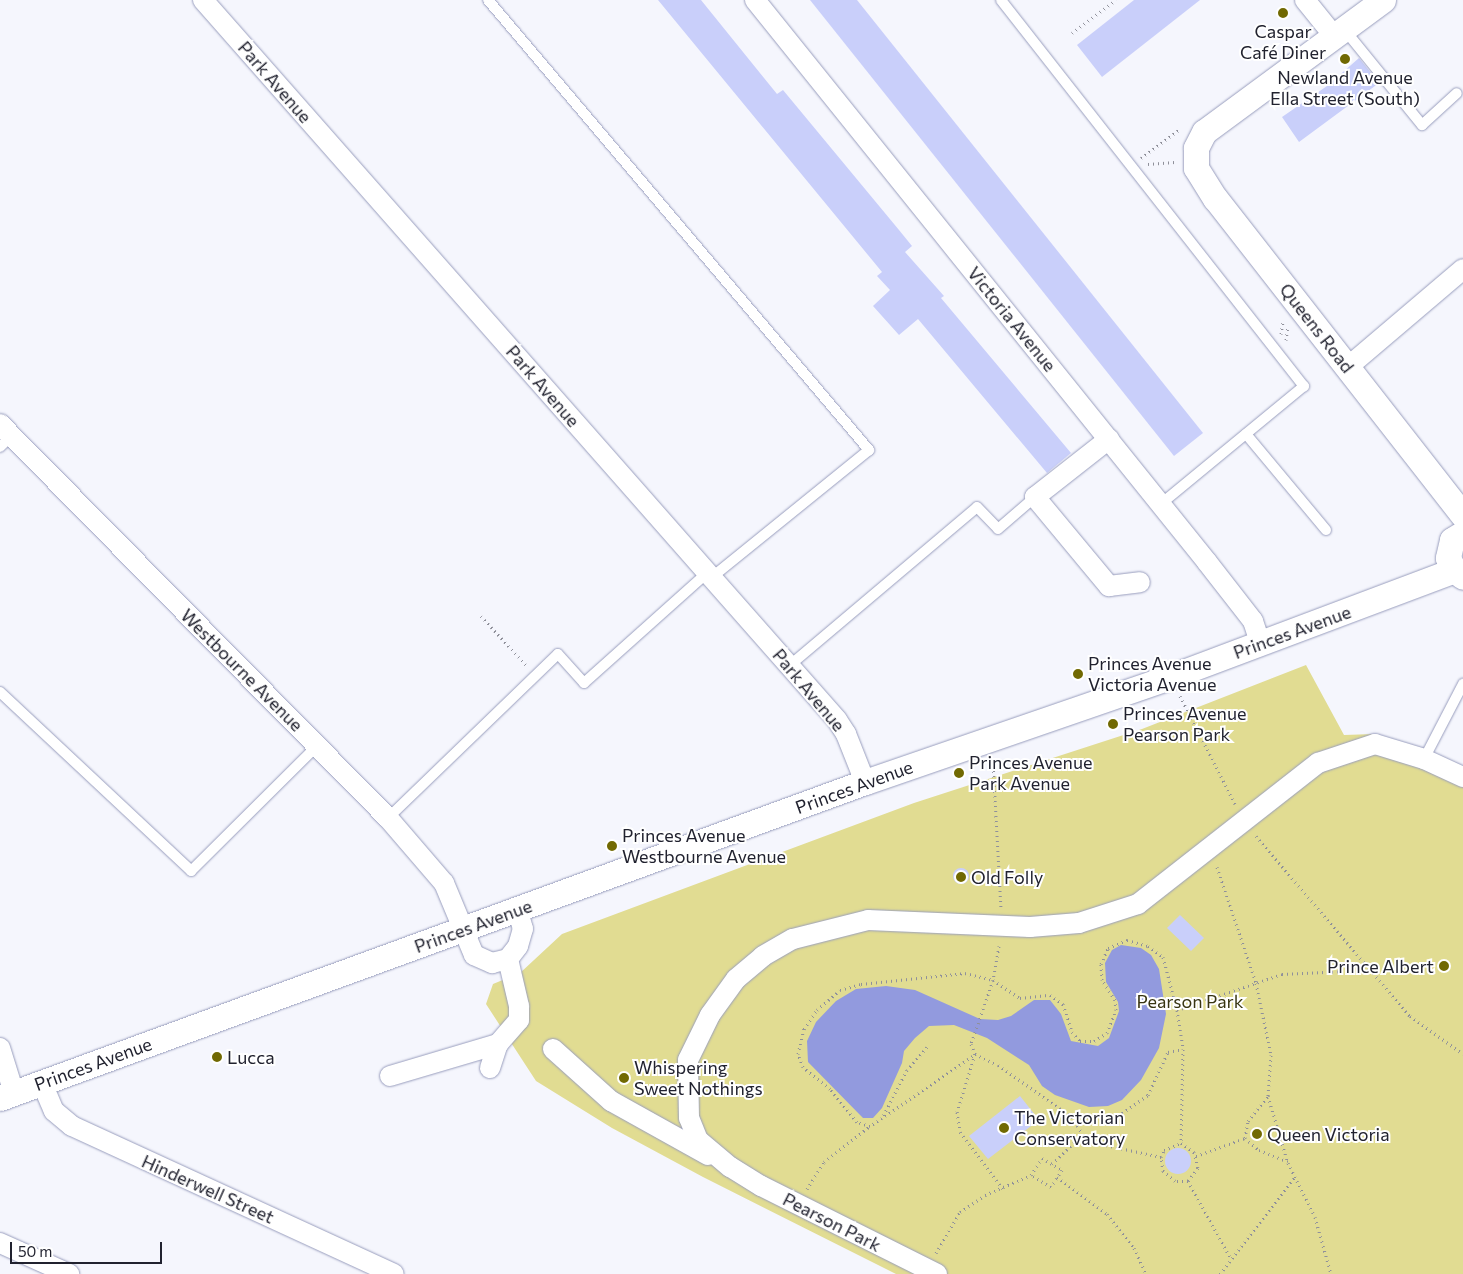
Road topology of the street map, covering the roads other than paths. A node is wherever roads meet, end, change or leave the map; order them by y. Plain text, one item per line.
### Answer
1 (203, 0) edge
2 (488, 0) edge
3 (755, 0) edge
4 (1001, 0) edge
5 (1305, 0) edge
6 (1383, 0) edge
7 (1339, 32) junction
8 (1457, 93) dead end
9 (1463, 269) edge
10 (1348, 367) junction
11 (1246, 434) junction
12 (4, 436) edge
13 (1110, 439) junction
14 (1036, 497) junction
15 (1161, 504) junction
16 (1463, 515) edge
17 (1326, 530) dead end
18 (1463, 533) edge
19 (1458, 574) edge
20 (710, 575) junction
21 (1140, 582) dead end
22 (1260, 643) junction
23 (789, 666) junction
24 (1463, 684) edge
25 (0, 692) edge
26 (317, 746) junction
27 (1424, 758) junction
28 (1463, 777) edge
29 (865, 782) junction
30 (388, 818) junction
31 (518, 911) junction
32 (464, 930) junction
33 (508, 959) junction
34 (498, 1044) junction
35 (0, 1048) edge
36 (553, 1048) dead end
37 (490, 1068) dead end
38 (390, 1076) dead end
39 (42, 1083) junction
40 (7, 1095) edge
41 (730, 1167) junction
42 (0, 1243) edge
43 (932, 1272) edge
44 (70, 1274) edge
45 (394, 1274) edge

1 - 20 street, Park Avenue
2 - 20 lane
3 - 13 street, Victoria Avenue
4 - 11 lane
5 - 7 street
6 - 7 street
7 - 8 lane
7 - 10 street, Queens Road
9 - 10 street
10 - 16 street, Queens Road
11 - 15 lane
11 - 17 lane
12 - 26 street, Westbourne Avenue
13 - 14 street
13 - 15 street, Victoria Avenue
14 - 21 street
14 - 23 lane
15 - 22 street, Victoria Avenue
18 - 19 street
19 - 22 street, Princes Avenue
20 - 23 street, Park Avenue
20 - 30 lane
22 - 29 street, Princes Avenue
23 - 29 street, Park Avenue
24 - 27 lane
25 - 26 lane
26 - 30 street, Westbourne Avenue
27 - 28 street, Pearson Park
27 - 41 street, Pearson Park
29 - 31 street, Princes Avenue
30 - 32 street, Westbourne Avenue
31 - 32 street, Princes Avenue
31 - 33 street
32 - 33 street, Westbourne Avenue
32 - 39 street, Princes Avenue
33 - 34 street
34 - 37 street
34 - 38 street
35 - 40 street
36 - 41 street, Pearson Park
39 - 40 street, Princes Avenue
39 - 45 street, Hinderwell Street
41 - 43 street, Pearson Park
42 - 44 street

